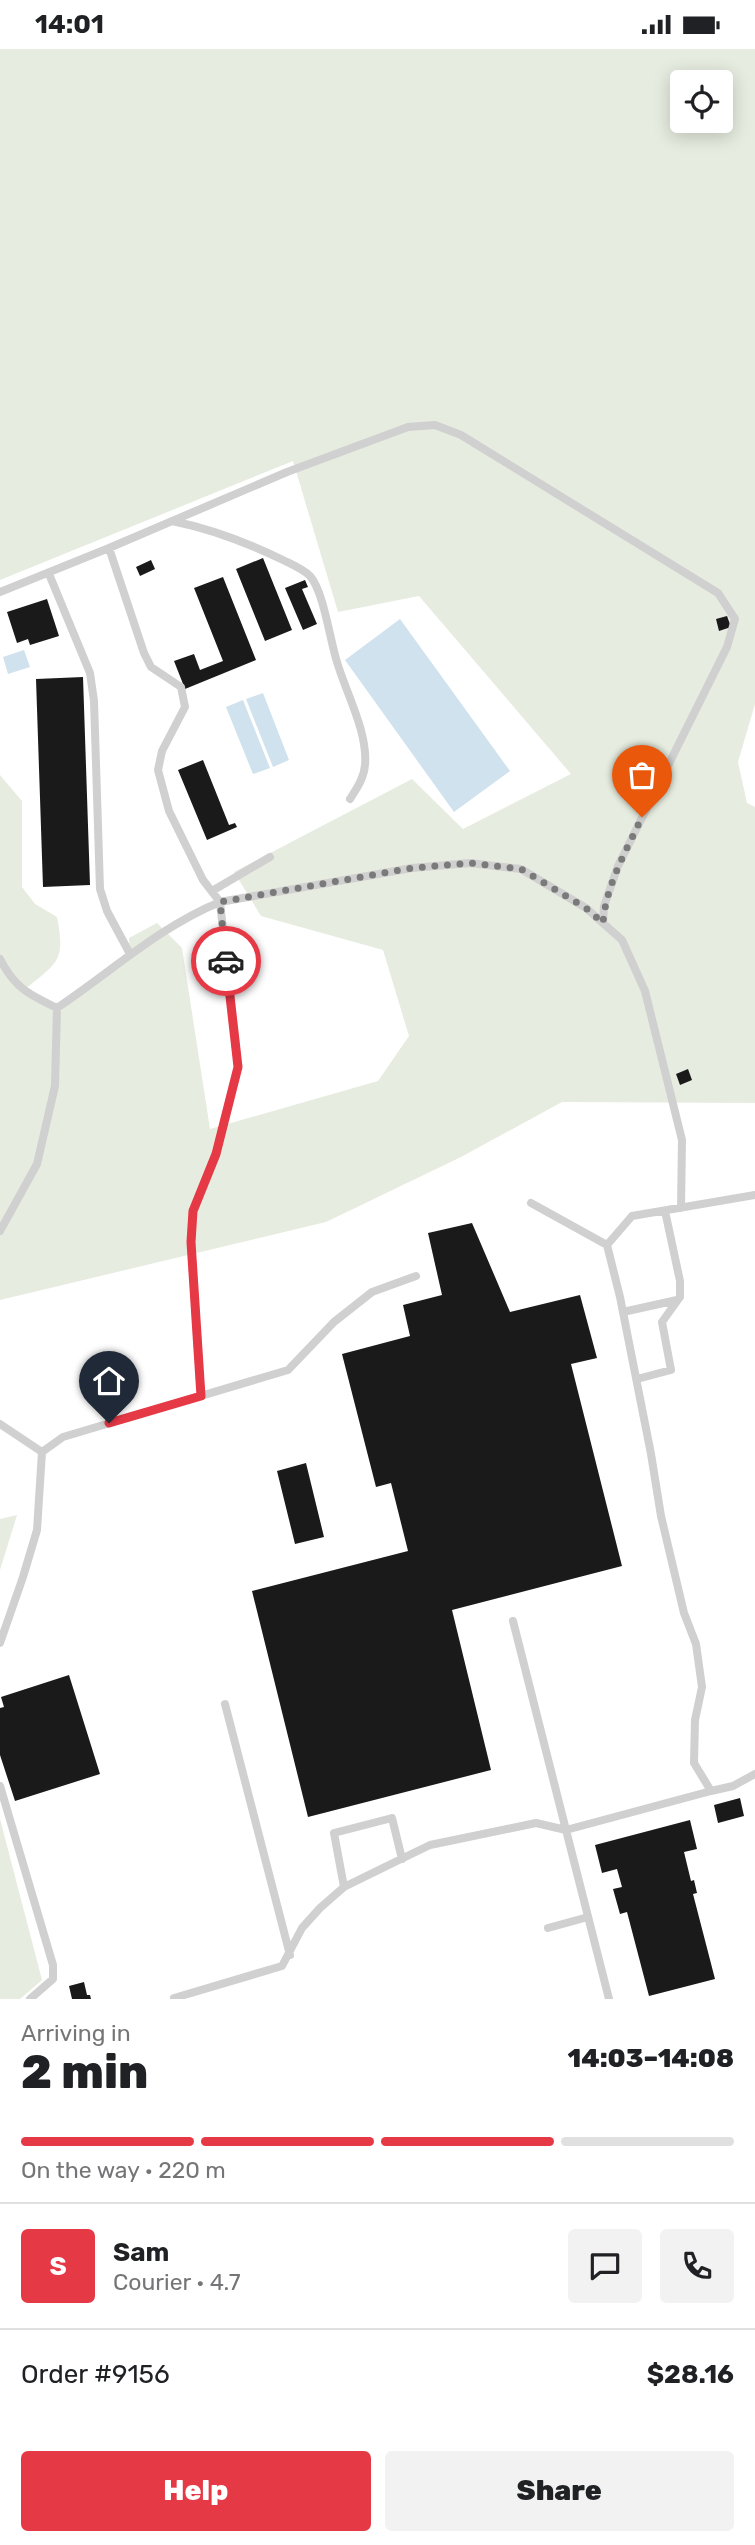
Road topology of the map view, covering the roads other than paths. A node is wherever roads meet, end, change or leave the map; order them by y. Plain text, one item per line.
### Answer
1 (172, 521) junction
2 (109, 548) junction
3 (49, 574) junction
4 (0, 592) edge
5 (350, 799) dead end
6 (270, 857) dead end
7 (212, 891) junction
8 (220, 902) junction
9 (603, 923) junction
10 (130, 954) junction
11 (0, 959) edge
12 (57, 1008) junction
13 (755, 1195) edge
14 (531, 1203) dead end
15 (681, 1208) junction
16 (665, 1211) junction
17 (0, 1231) edge
18 (607, 1245) junction
19 (416, 1276) dead end
20 (677, 1300) junction
21 (623, 1312) junction
22 (637, 1379) junction
23 (201, 1396) junction
24 (0, 1424) edge
25 (42, 1452) junction
26 (513, 1621) dead end
27 (0, 1643) edge
28 (225, 1704) dead end
29 (755, 1774) edge
30 (0, 1786) edge
31 (711, 1791) junction
32 (566, 1830) junction
33 (402, 1859) junction
34 (344, 1887) junction
35 (588, 1917) junction
36 (548, 1928) dead end
37 (290, 1955) junction
38 (174, 1998) edge
39 (30, 1999) edge
40 (609, 1999) edge

1 - 2 lane
1 - 5 lane
1 - 9 lane
2 - 3 lane
2 - 7 lane
3 - 4 lane
3 - 10 lane
6 - 7 lane
7 - 8 lane
8 - 9 lane
8 - 10 lane
8 - 23 lane
9 - 15 lane
10 - 12 lane
11 - 12 lane
12 - 17 lane
13 - 15 lane
14 - 18 lane
15 - 16 lane
16 - 18 lane
16 - 20 lane
18 - 21 lane
19 - 23 lane
20 - 21 lane
20 - 22 lane
21 - 22 lane
22 - 31 lane
23 - 25 lane
24 - 25 lane
25 - 27 lane
26 - 32 lane
28 - 37 lane
29 - 31 lane
30 - 39 lane
31 - 32 lane
32 - 33 lane
32 - 35 lane
33 - 34 lane
33 - 34 lane
34 - 37 lane
35 - 36 lane
35 - 40 lane
37 - 38 lane

